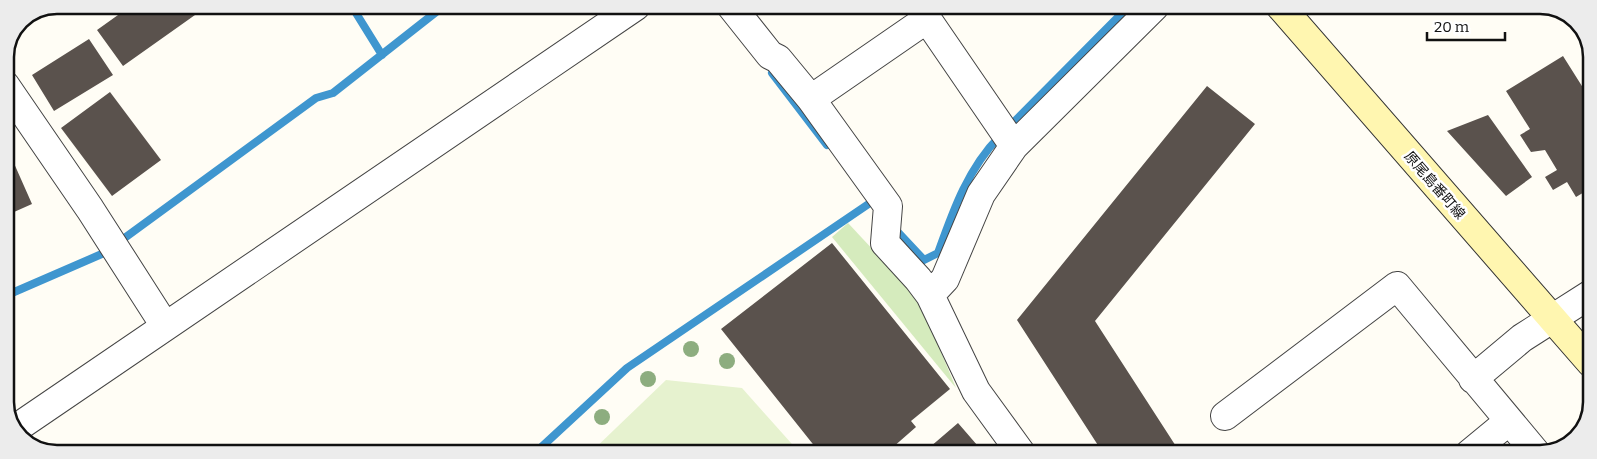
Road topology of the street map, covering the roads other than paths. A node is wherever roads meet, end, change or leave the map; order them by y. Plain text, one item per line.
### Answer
1 (624, 14) edge
2 (737, 14) edge
3 (1146, 14) edge
4 (1287, 14) edge
5 (14, 98) edge
6 (811, 99) junction
7 (1007, 136) junction
8 (930, 295) junction
9 (1583, 299) edge
10 (1552, 319) junction
11 (165, 326) junction
12 (1583, 355) edge
13 (1473, 379) junction
14 (1225, 416) dead end
15 (1509, 420) junction
16 (21, 425) edge
17 (1015, 445) edge
18 (1480, 445) edge
19 (1530, 445) edge

1 - 11 street
2 - 6 street
3 - 7 street
4 - 10 main road, 原尾島番町線
5 - 11 street
6 - 7 street
6 - 8 street
7 - 8 street
8 - 17 street
9 - 10 street
10 - 12 main road, 原尾島番町線
10 - 13 street
11 - 16 street
13 - 14 street
13 - 15 street
15 - 18 street
15 - 19 street

